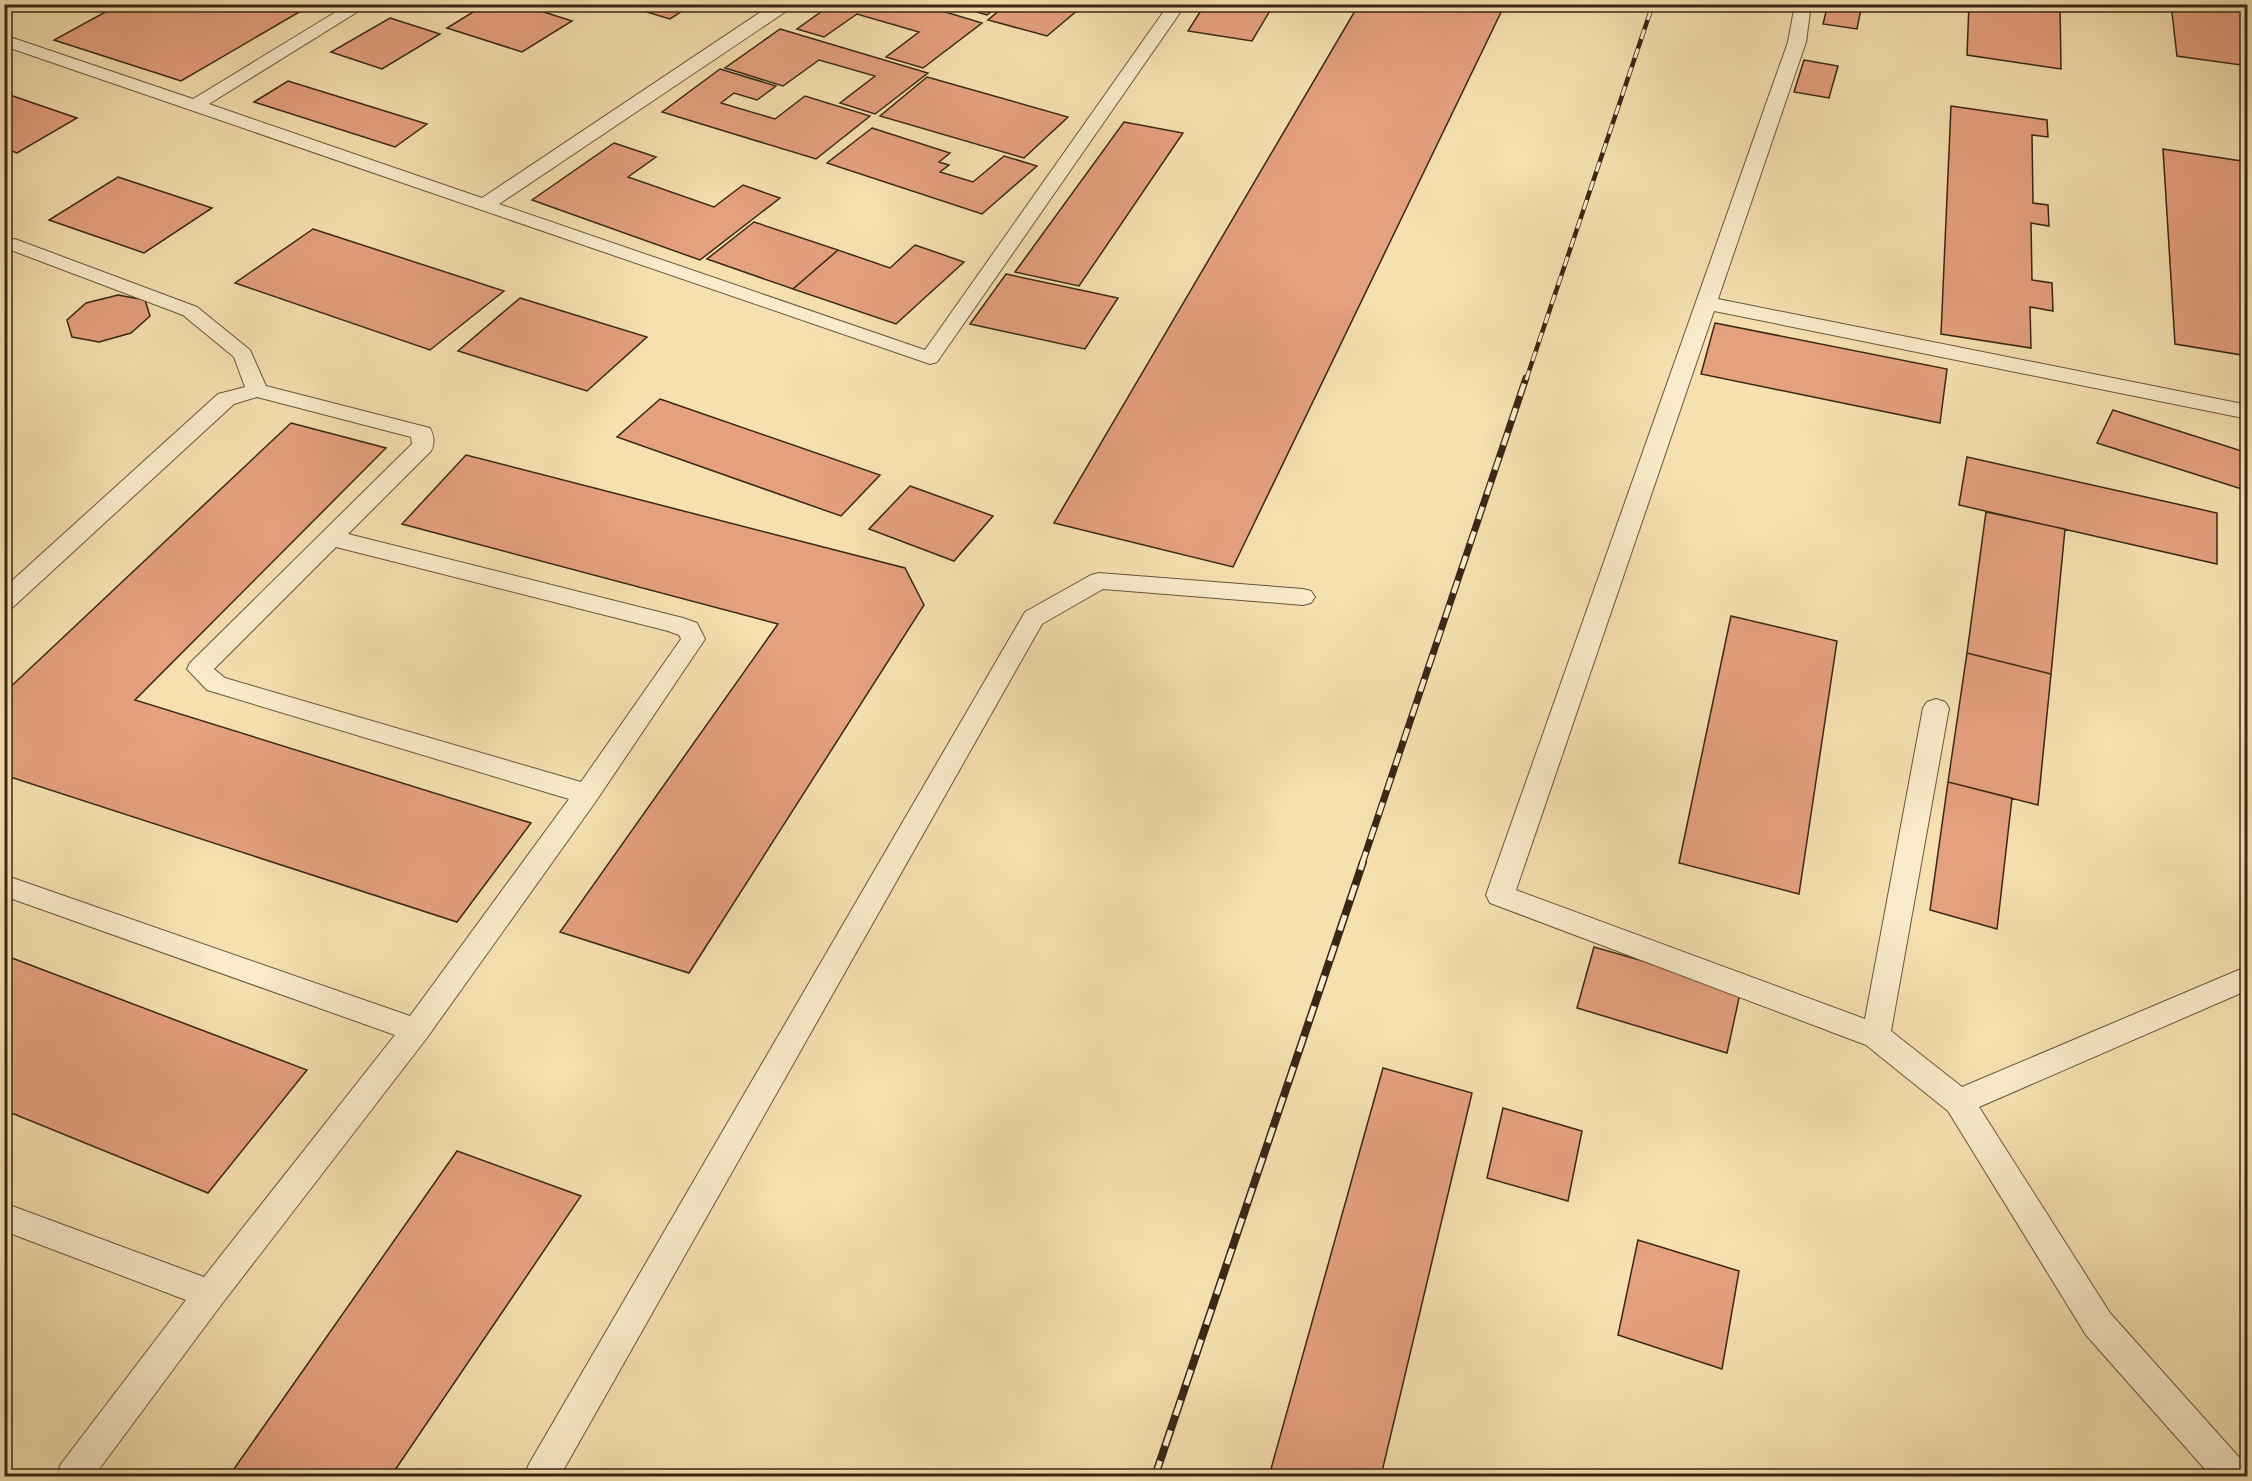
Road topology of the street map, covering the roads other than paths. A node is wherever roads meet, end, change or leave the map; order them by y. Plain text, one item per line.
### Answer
1 (362, 4) edge
2 (789, 4) edge
3 (1178, 4) edge
4 (1803, 4) edge
5 (4, 40) edge
6 (195, 105) junction
7 (486, 204) junction
8 (15, 245) dead end
9 (1706, 303) junction
10 (257, 390) junction
11 (2247, 412) edge
12 (332, 538) junction
13 (1303, 597) dead end
14 (4, 602) edge
15 (1936, 708) dead end
16 (587, 794) junction
17 (4, 885) edge
18 (2247, 977) edge
19 (416, 1030) junction
20 (1876, 1036) junction
21 (1959, 1102) junction
22 (4, 1217) edge
23 (210, 1294) junction
24 (73, 1476) edge
25 (541, 1476) edge
26 (2233, 1476) edge

1 - 6 lane
2 - 7 lane
3 - 7 lane
4 - 9 lane
5 - 6 lane
6 - 7 lane
8 - 10 lane
9 - 11 lane
9 - 20 lane
10 - 12 lane
10 - 14 lane
12 - 16 lane
12 - 16 lane
13 - 25 lane
15 - 20 lane
16 - 19 lane
17 - 19 lane
18 - 21 lane
19 - 23 lane
20 - 21 lane
21 - 26 lane
22 - 23 lane
23 - 24 lane

